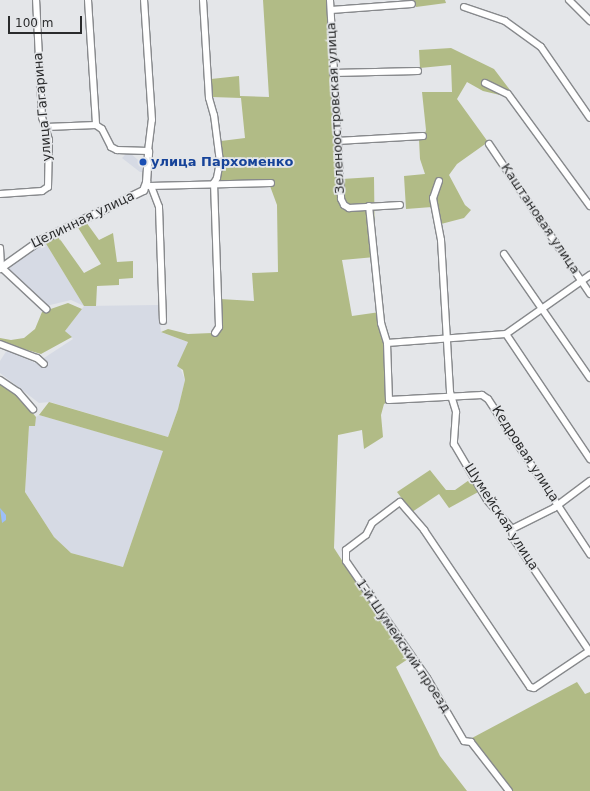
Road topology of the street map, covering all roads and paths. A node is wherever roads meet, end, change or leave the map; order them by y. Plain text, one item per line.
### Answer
1 (36, 0) edge
2 (88, 0) edge
3 (144, 0) edge
4 (203, 0) edge
5 (330, 0) edge
6 (569, 0) edge
7 (412, 4) dead end
8 (464, 7) dead end
9 (331, 10) junction
10 (590, 21) edge
11 (418, 71) dead end
12 (333, 73) junction
13 (485, 83) dead end
14 (590, 118) edge
15 (96, 125) junction
16 (46, 127) junction
17 (423, 136) dead end
18 (337, 141) junction
19 (489, 144) dead end
20 (148, 151) junction
21 (439, 181) dead end
22 (214, 183) junction
23 (271, 183) dead end
24 (148, 186) junction
25 (0, 194) edge
26 (400, 205) dead end
27 (368, 206) junction
28 (590, 206) edge
29 (0, 248) edge
30 (504, 254) dead end
31 (1, 267) edge
32 (590, 275) edge
33 (581, 280) junction
34 (590, 294) edge
35 (541, 308) junction
36 (46, 309) dead end
37 (163, 321) dead end
38 (216, 333) dead end
39 (506, 334) junction
40 (447, 340) junction
41 (387, 343) junction
42 (0, 344) edge
43 (44, 364) dead end
44 (590, 378) edge
45 (0, 380) edge
46 (451, 396) junction
47 (33, 409) dead end
48 (590, 459) edge
49 (590, 481) edge
50 (400, 502) joint
51 (558, 504) junction
52 (512, 529) junction
53 (590, 554) edge
54 (590, 652) edge
55 (509, 791) edge

1 - 16 street, улица Гагарина
2 - 15 street
3 - 20 street
4 - 22 street
5 - 9 street, Зеленоостровская улица
6 - 10 street
7 - 9 street
8 - 14 street
9 - 12 street, Зеленоостровская улица
11 - 12 street
12 - 18 street, Зеленоостровская улица
13 - 28 street
15 - 16 street
15 - 20 street
16 - 25 street, улица Гагарина
17 - 18 street
18 - 27 street, Зеленоостровская улица
19 - 33 street, Каштановая улица
20 - 24 street
21 - 40 street, Шумейская улица
22 - 23 street
22 - 24 street
22 - 38 street
24 - 31 street, Целинная улица
24 - 37 street
26 - 27 street, Зеленоостровская улица
27 - 41 street
29 - 31 street
30 - 35 street
31 - 36 street
32 - 33 street
33 - 34 street, Каштановая улица
33 - 35 street
35 - 39 street
35 - 44 street
39 - 40 street
39 - 48 street
40 - 41 street
40 - 46 street, Шумейская улица
41 - 46 street, Кедровая улица
42 - 43 street
45 - 47 street
46 - 51 street, Кедровая улица
46 - 52 street, Шумейская улица
49 - 51 street
50 - 54 street, Шумейская улица
50 - 55 street, 1-й Шумейский проезд
51 - 52 street
51 - 53 street, Кедровая улица
52 - 54 street, Шумейская улица

